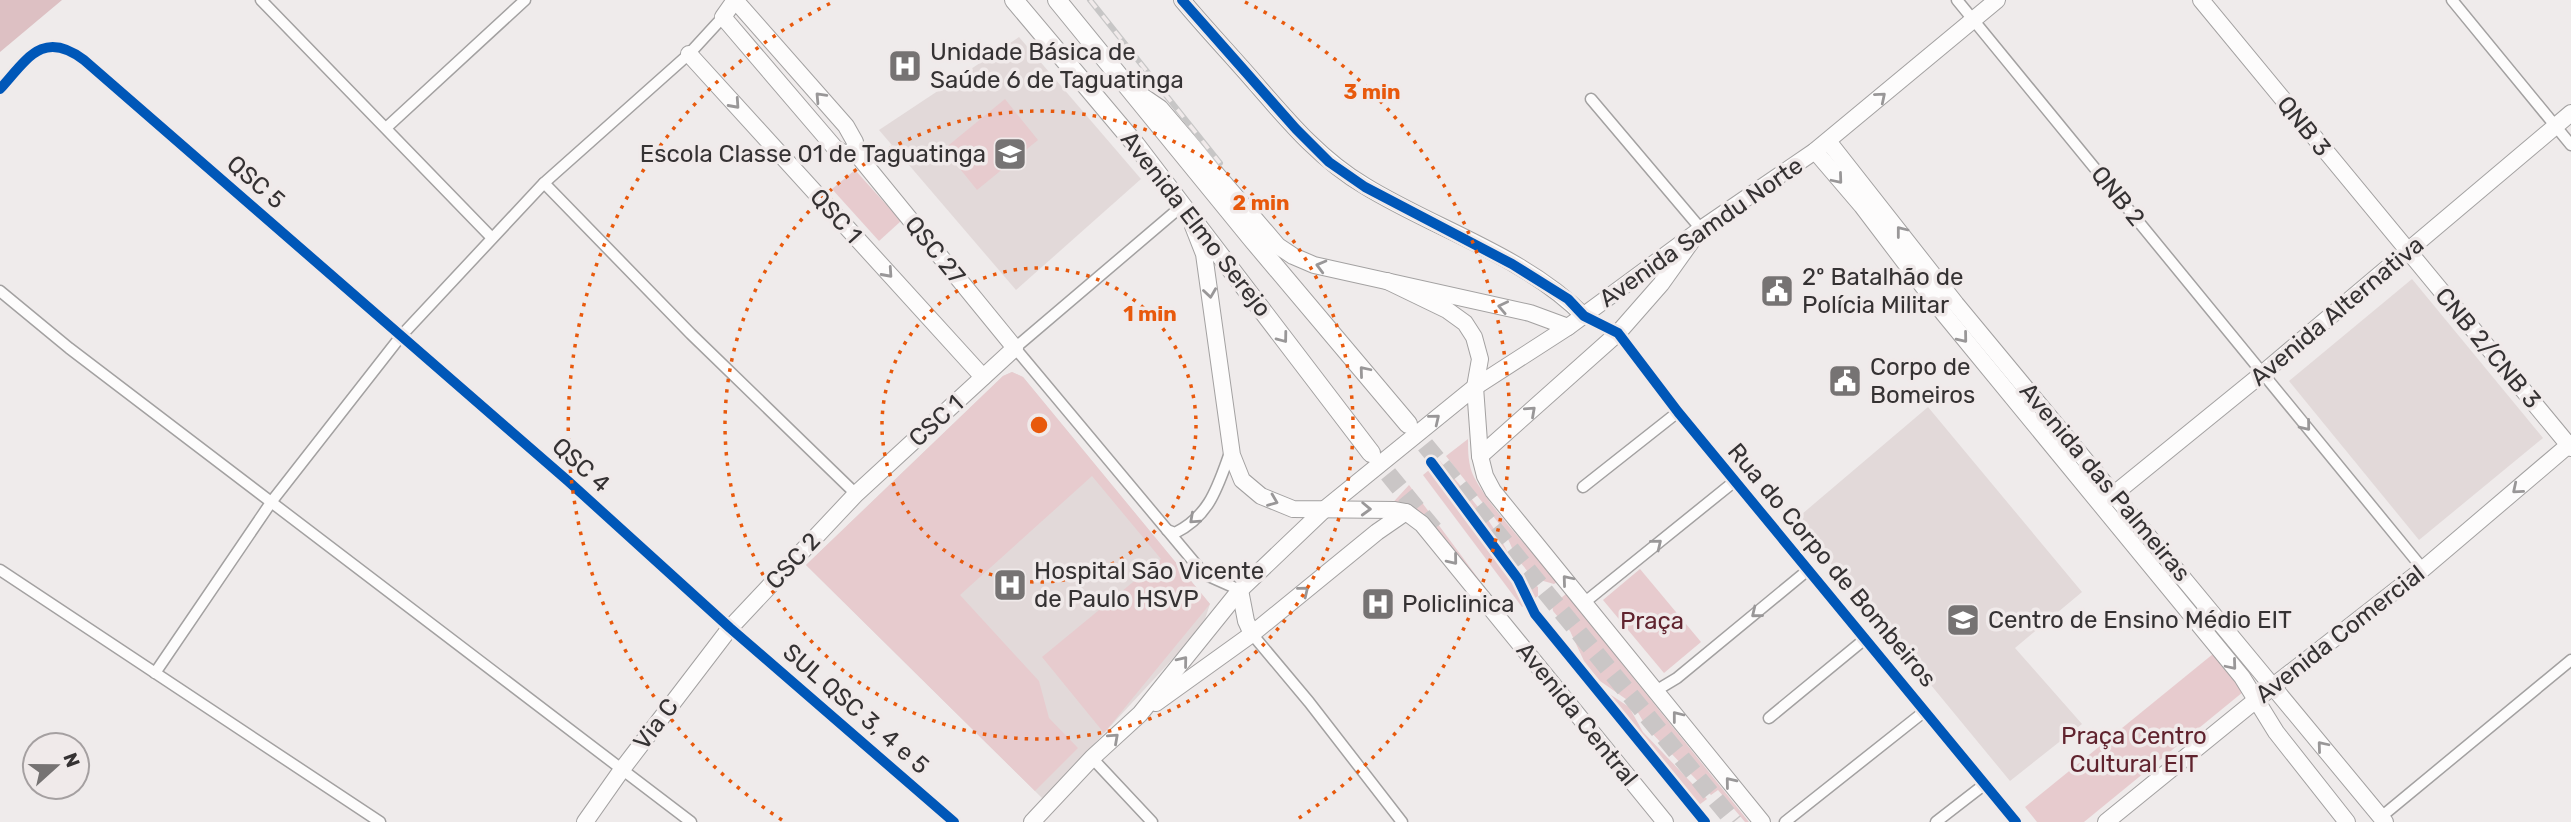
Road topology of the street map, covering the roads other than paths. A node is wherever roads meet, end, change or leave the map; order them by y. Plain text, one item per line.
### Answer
1 (261, 0) edge
2 (525, 0) edge
3 (735, 0) edge
4 (1014, 0) edge
5 (1057, 0) edge
6 (1182, 0) edge
7 (1957, 0) edge
8 (1997, 0) edge
9 (2201, 0) edge
10 (2452, 0) edge
11 (723, 17) junction
12 (1973, 20) junction
13 (689, 54) junction
14 (0, 89) edge
15 (1133, 90) junction
16 (1591, 99) dead end
17 (2571, 113) edge
18 (2555, 125) junction
19 (386, 128) junction
20 (1828, 141) junction
21 (2571, 145) edge
22 (1815, 151) junction
23 (855, 152) junction
24 (544, 183) junction
25 (1183, 205) junction
26 (1701, 229) junction
27 (492, 238) junction
28 (2407, 252) junction
29 (1387, 281) junction
30 (0, 291) edge
31 (1950, 309) junction
32 (1584, 316) junction
33 (1568, 327) junction
34 (1618, 333) junction
35 (401, 336) junction
36 (1015, 348) junction
37 (2263, 373) junction
38 (983, 377) junction
39 (1475, 387) junction
40 (1678, 412) junction
41 (1408, 424) tunnel mouth
42 (2570, 445) edge
43 (1231, 450) junction
44 (1371, 453) tunnel mouth
45 (1480, 456) junction
46 (1735, 481) junction
47 (1583, 488) dead end
48 (2114, 493) junction
49 (856, 494) junction
50 (272, 502) junction
51 (2100, 505) junction
52 (1326, 508) junction
53 (1406, 512) junction
54 (1167, 530) junction
55 (2423, 569) junction
56 (0, 570) edge
57 (1808, 570) junction
58 (1240, 590) junction
59 (1585, 602) junction
60 (730, 628) junction
61 (1252, 634) junction
62 (1865, 639) junction
63 (2571, 660) edge
64 (155, 673) junction
65 (2272, 687) junction
66 (1657, 690) junction
67 (2256, 701) junction
68 (1925, 711) junction
69 (1140, 714) junction
70 (1769, 718) dead end
71 (1092, 758) junction
72 (623, 768) junction
73 (1985, 784) junction
74 (2354, 785) junction
75 (2333, 804) junction
76 (2383, 820) edge
77 (380, 822) edge
78 (585, 822) edge
79 (691, 822) edge
80 (954, 822) edge
81 (1032, 822) edge
82 (1152, 822) edge
83 (1402, 822) edge
84 (1665, 822) edge
85 (1762, 822) edge
86 (1785, 822) edge
87 (1936, 822) edge
88 (2016, 822) edge
89 (2106, 822) edge
90 (2347, 822) edge

1 - 19 street
2 - 19 street
3 - 11 main road
23 -> 3 main road, QSC 27
4 - 25 main road, Avenida Elmo Serejo
5 - 15 main road, Avenida Elmo Serejo
6 - 32 main road
7 - 12 street, QNB 2
8 - 12 main road, Avenida Samdu Norte
9 - 28 main road, QNB 3
10 - 18 street
11 - 13 street
11 - 23 main road, QSC 27
20 -> 12 main road, Avenida Samdu Norte
12 - 37 street, QNB 2
13 - 24 street
13 -> 38 main road, QSC 1
14 - 35 street, QSC 5
29 -> 15 main road
41 -> 15 main road, Avenida Elmo Serejo
16 - 26 street
17 - 18 main road, Avenida Alternativa
18 - 21 street
18 - 28 main road, Avenida Alternativa
19 - 27 street
20 - 22 main road, Avenida Samdu Norte
31 -> 20 main road, Avenida das Palmeiras
22 - 26 main road, Avenida Samdu Norte
22 -> 31 main road, Avenida das Palmeiras
23 - 36 main road, QSC 27
24 - 27 street
24 - 49 street
25 - 36 street
25 -> 43 main road
25 -> 44 main road, Avenida Elmo Serejo
26 - 32 main road, Avenida Samdu Norte
26 - 34 main road
27 - 35 street
28 - 37 main road, Avenida Alternativa
28 - 42 main road, CNB 2/CNB 3
33 -> 29 main road
29 - 39 main road
30 - 50 street
31 - 48 main road, Avenida das Palmeiras
31 -> 51 main road, Avenida das Palmeiras
32 - 33 main road, Avenida Samdu Norte
32 - 34 street
33 - 39 main road, Avenida Samdu Norte
34 - 40 street, Rua do Corpo de Bombeiros
45 -> 34 main road
35 - 50 street
35 - 60 street, QSC 4
36 - 38 main road, CSC 1
36 - 54 street
37 - 48 main road, Avenida Alternativa
37 -> 55 street, QNB 2
38 - 49 main road, CSC 1
39 - 45 main road
52 -> 39 main road, Avenida Samdu Norte
40 - 46 street, Rua do Corpo de Bombeiros
40 - 47 street
42 -> 55 main road, Avenida Comercial
43 -> 52 main road
43 -> 54 street
59 -> 45 main road
46 - 57 street, Rua do Corpo de Bombeiros
59 -> 46 street
48 - 51 main road, Avenida Alternativa
48 - 65 main road, Avenida das Palmeiras
49 - 60 main road, CSC 2
50 - 64 street
50 - 72 street
51 -> 67 main road, Avenida das Palmeiras
52 -> 53 main road
52 - 58 main road, Avenida Samdu Norte
61 -> 53 main road
53 -> 84 main road, Avenida Central
54 - 58 street
55 - 65 main road, Avenida Comercial
56 - 64 street
57 - 62 street, Rua do Corpo de Bombeiros
57 -> 66 street
58 - 61 main road
69 -> 58 main road, Avenida Samdu Norte
59 - 66 main road
60 - 72 main road, Via C
60 - 80 street, SUL QSC 3, 4 e 5
61 - 69 main road
61 - 83 street
62 - 68 street, Rua do Corpo de Bombeiros
62 - 70 street
63 - 76 street
64 - 77 street
65 - 67 main road, Avenida Comercial
74 -> 65 main road, Avenida das Palmeiras
85 -> 66 main road
67 - 75 main road, Avenida das Palmeiras
67 - 89 main road, Avenida Comercial
68 - 73 street, Rua do Corpo de Bombeiros
68 - 86 street
71 -> 69 main road
71 - 81 main road
71 - 82 street
72 - 78 main road, Via C
72 - 79 street
73 - 87 street
73 - 88 street, Rua do Corpo de Bombeiros
74 - 75 main road
74 - 76 main road, Avenida das Palmeiras
75 - 90 main road, Avenida das Palmeiras

